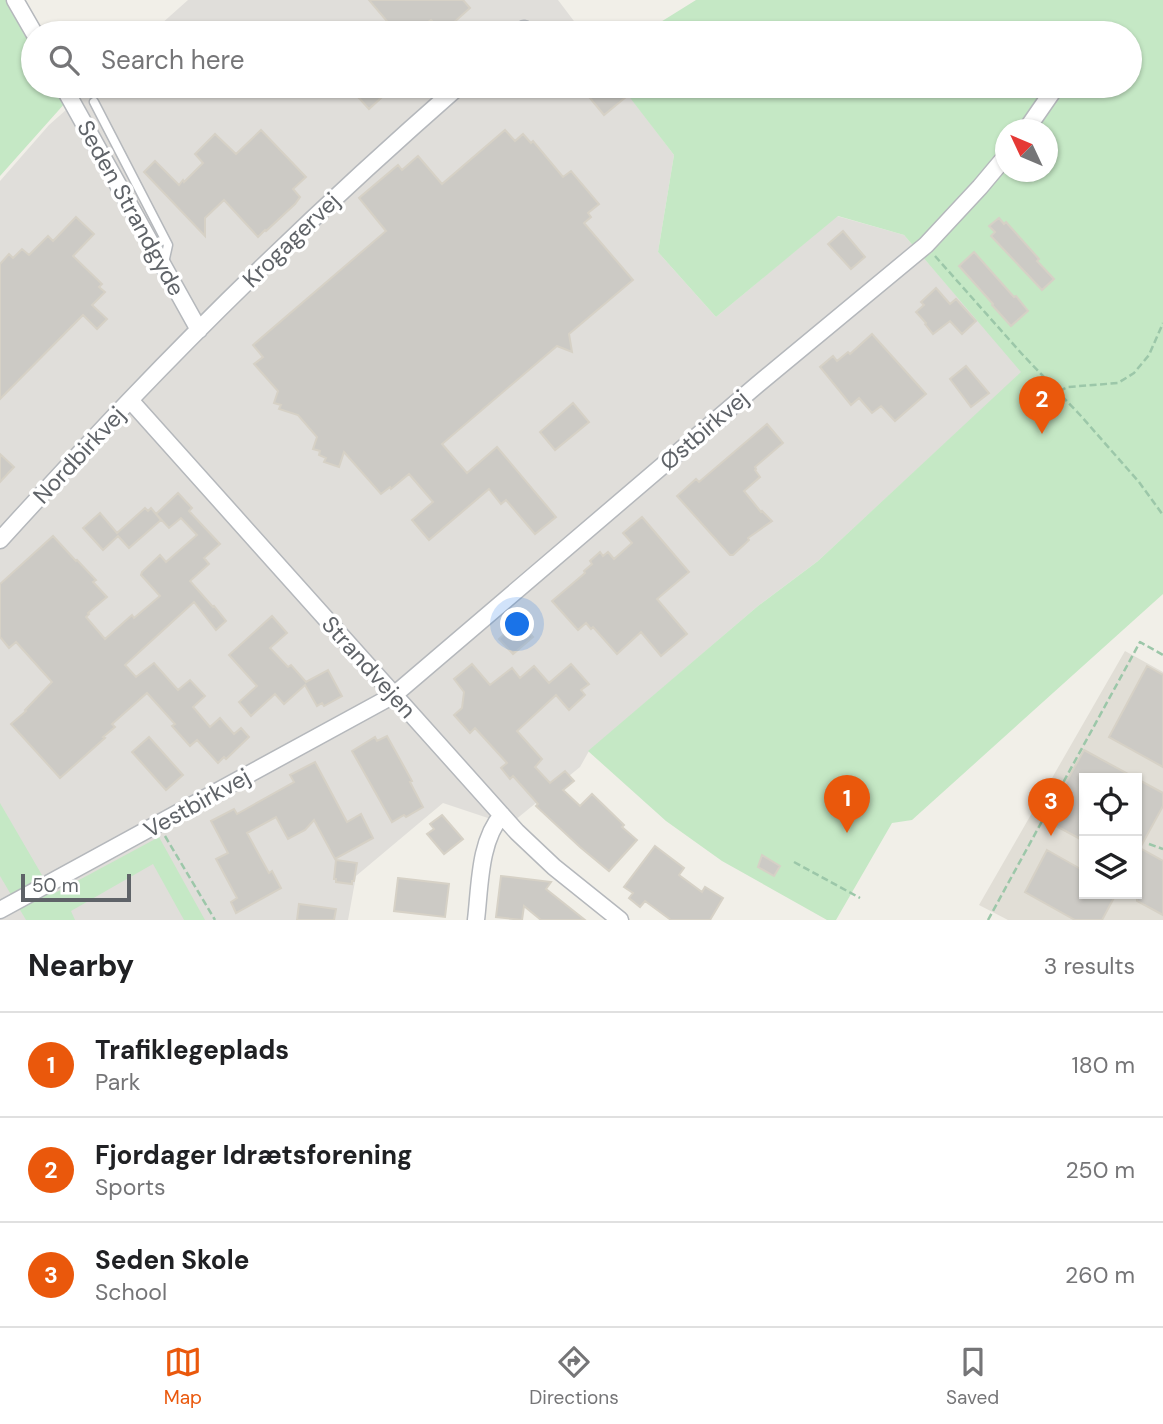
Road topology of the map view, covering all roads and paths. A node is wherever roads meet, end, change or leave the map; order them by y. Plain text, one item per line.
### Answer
1 (15, 0) edge
2 (27, 21) edge
3 (70, 98) edge
4 (445, 98) edge
5 (1048, 98) edge
6 (94, 102) dead end
7 (1033, 119) edge
8 (995, 169) edge
9 (926, 245) junction
10 (163, 266) junction
11 (1163, 323) edge
12 (199, 330) junction
13 (1059, 391) junction
14 (130, 400) junction
15 (1163, 515) edge
16 (0, 540) edge
17 (1163, 655) edge
18 (394, 695) junction
19 (502, 815) junction
20 (158, 824) junction
21 (1149, 844) dead end
22 (1163, 849) edge
23 (794, 862) dead end
24 (860, 898) dead end
25 (0, 910) edge
26 (215, 920) edge
27 (476, 920) edge
28 (620, 920) edge
29 (988, 920) edge

1 - 2 street
3 - 10 street, Seden Strandgyde
4 - 12 street, Krogagervej
5 - 7 street
6 - 10 lane
8 - 9 street, Østbirkvej
9 - 13 path
9 - 18 street, Østbirkvej
10 - 12 street, Seden Strandgyde
11 - 13 path
12 - 14 street, Krogagervej
13 - 15 path
14 - 16 street, Nordbirkvej
14 - 18 street, Strandvejen
17 - 29 path
18 - 19 street, Strandvejen
18 - 20 street, Vestbirkvej
19 - 27 street
19 - 28 street, Strandvejen
20 - 25 street, Vestbirkvej
20 - 26 path
21 - 22 path
23 - 24 path

